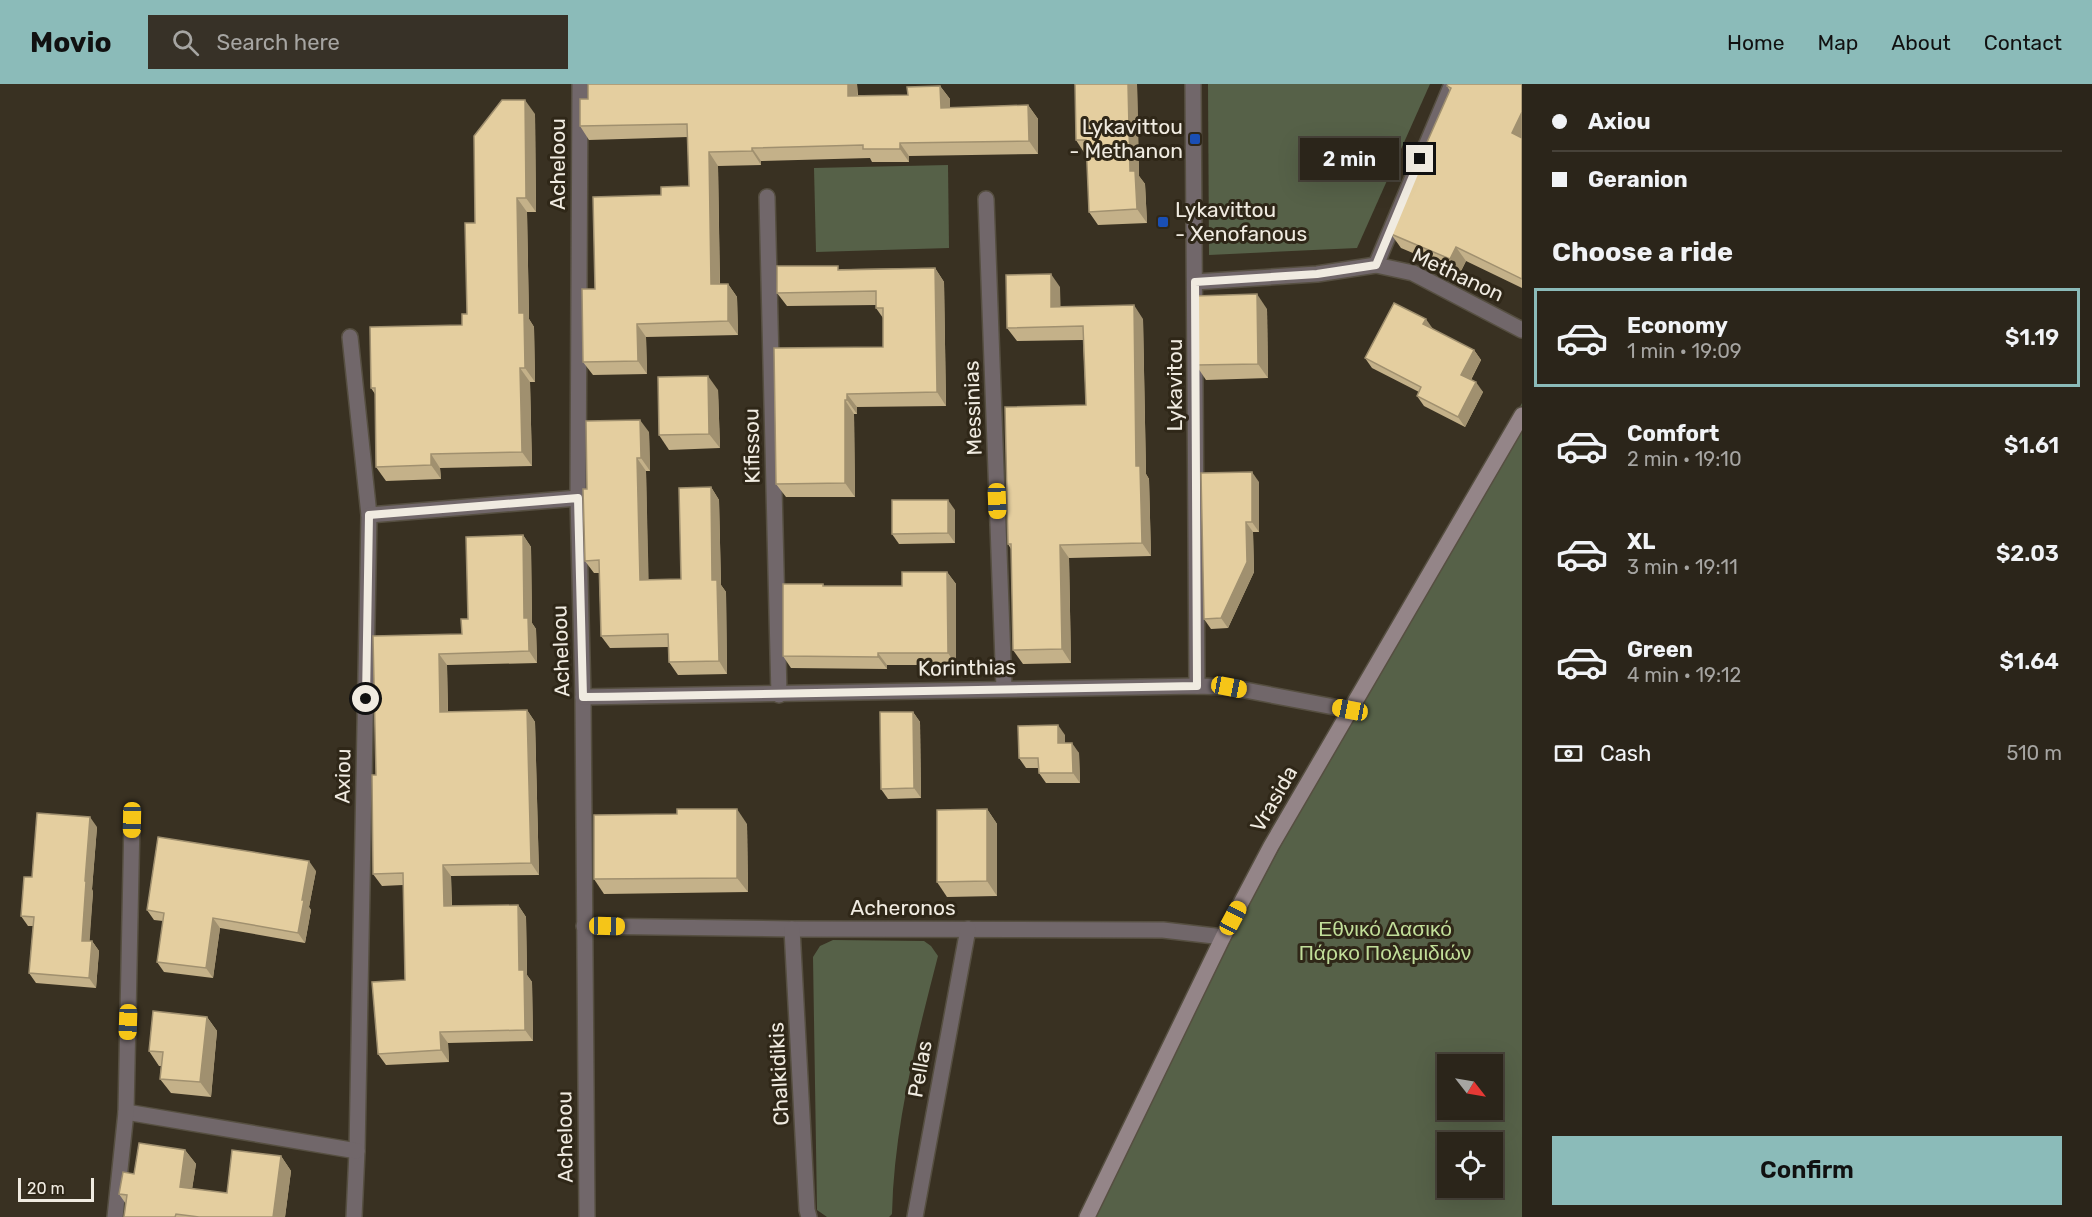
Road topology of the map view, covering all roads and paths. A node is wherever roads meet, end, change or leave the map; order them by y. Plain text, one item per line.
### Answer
1 (580, 84) edge
2 (1193, 84) edge
3 (1452, 84) edge
4 (767, 197) dead end
5 (986, 199) dead end
6 (1376, 265) junction
7 (1195, 282) junction
8 (1522, 330) edge
9 (350, 337) dead end
10 (1522, 415) edge
11 (578, 498) junction
12 (369, 515) junction
13 (1197, 686) junction
14 (1004, 688) junction
15 (779, 695) junction
16 (583, 697) junction
17 (1350, 710) junction
18 (132, 820) dead end
19 (584, 926) junction
20 (792, 929) junction
21 (968, 929) junction
22 (1223, 937) junction
23 (126, 1112) junction
24 (357, 1150) junction
25 (115, 1217) edge
26 (354, 1217) edge
27 (587, 1217) edge
28 (809, 1217) edge
29 (915, 1217) edge
30 (1087, 1217) edge

1 - 11 street, Acheloou
2 - 7 street, Lykavitou
3 - 6 street
4 - 15 street, Kifissou
5 - 14 street, Messinias
6 - 7 street, Methanon
6 - 8 street, Methanon
7 - 13 street, Lykavitou
9 - 12 street, Axiou
10 - 17 street, Vrasida
11 - 12 street
11 - 16 street, Acheloou
12 - 24 street, Axiou
13 - 14 street, Korinthias
13 - 17 street, Korinthias
14 - 15 street, Korinthias
15 - 16 street, Korinthias
16 - 19 street, Acheloou
17 - 22 street, Vrasida
18 - 23 street
19 - 20 street, Acheronos
19 - 27 street, Acheloou
20 - 21 street, Acheronos
20 - 28 street, Chalkidikis
21 - 22 street, Acheronos
21 - 29 street, Pellas
22 - 30 street, Vrasida
23 - 24 street
23 - 25 street
24 - 26 street, Axiou

